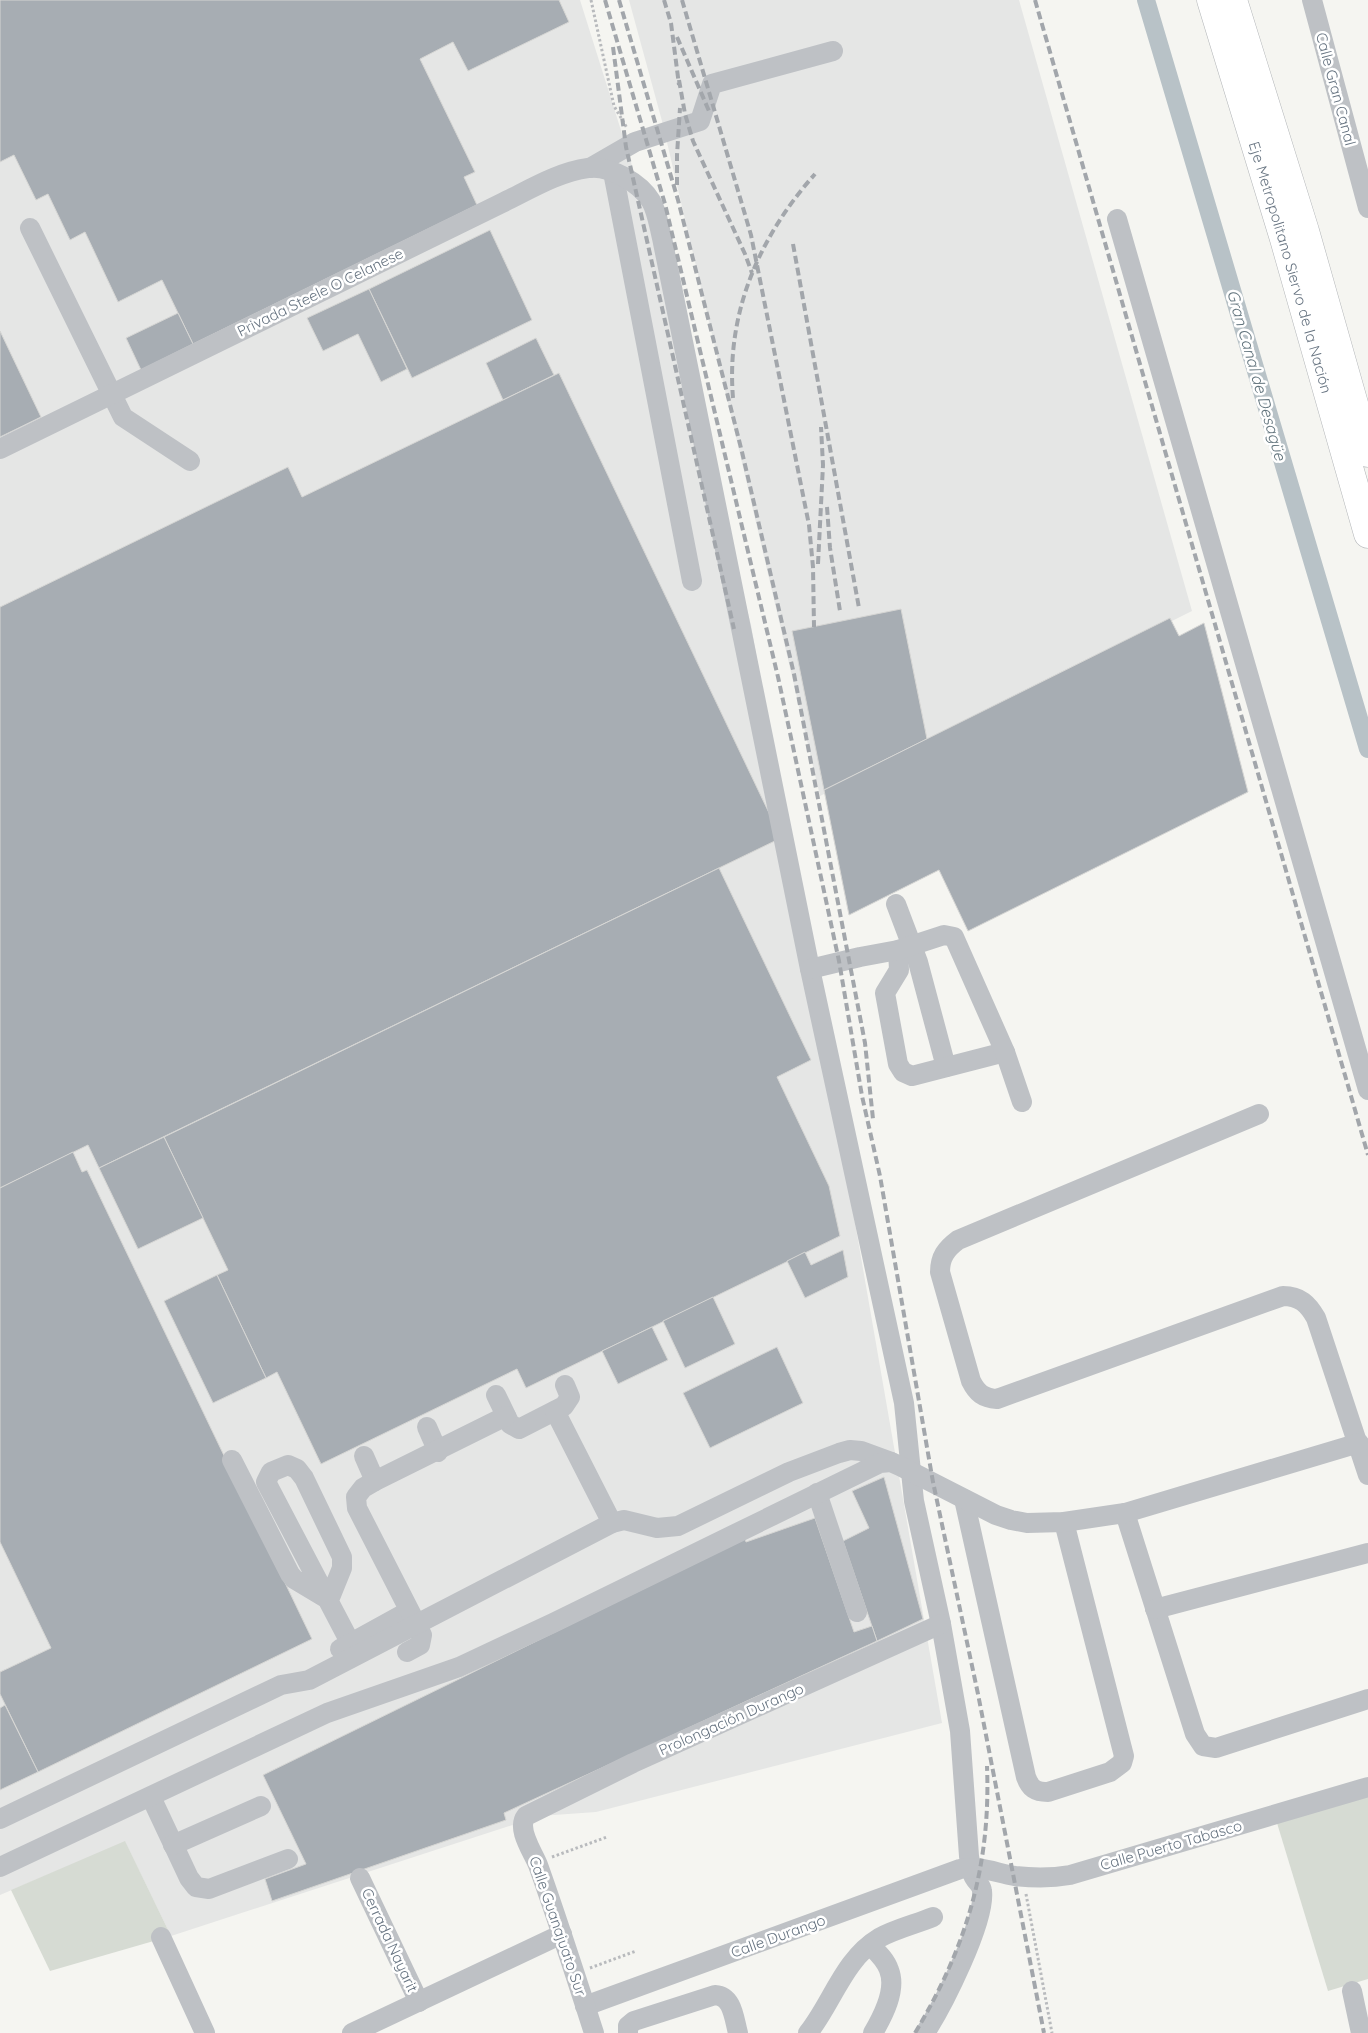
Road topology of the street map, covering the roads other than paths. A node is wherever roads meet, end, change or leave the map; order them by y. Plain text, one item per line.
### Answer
1 (1211, 0) edge
2 (1233, 0) edge
3 (1312, 0) edge
4 (833, 51) dead end
5 (590, 168) junction
6 (613, 172) junction
7 (1365, 183) edge
8 (1368, 208) edge
9 (1117, 219) dead end
10 (30, 228) dead end
11 (111, 394) junction
12 (0, 448) edge
13 (1368, 453) edge
14 (190, 461) dead end
15 (1368, 534) edge
16 (692, 581) dead end
17 (896, 904) dead end
18 (906, 948) junction
19 (810, 969) junction
20 (1005, 1052) junction
21 (946, 1067) junction
22 (1368, 1090) edge
23 (1022, 1102) dead end
24 (1259, 1114) dead end
25 (565, 1385) dead end
26 (496, 1396) dead end
27 (555, 1411) junction
28 (506, 1416) junction
29 (427, 1427) dead end
30 (1359, 1443) junction
31 (438, 1452) junction
32 (364, 1456) dead end
33 (232, 1460) dead end
34 (891, 1462) junction
35 (910, 1471) junction
36 (1368, 1474) edge
37 (375, 1482) junction
38 (817, 1493) junction
39 (964, 1500) junction
40 (1125, 1513) junction
41 (1064, 1522) junction
42 (612, 1523) junction
43 (1368, 1553) edge
44 (329, 1600) junction
45 (1155, 1609) junction
46 (857, 1612) dead end
47 (413, 1618) junction
48 (941, 1624) junction
49 (351, 1644) junction
50 (407, 1652) dead end
51 (281, 1685) junction
52 (1368, 1699) edge
53 (1368, 1787) edge
54 (151, 1797) junction
55 (261, 1806) dead end
56 (0, 1819) edge
57 (523, 1820) joint
58 (173, 1845) junction
59 (288, 1859) dead end
60 (0, 1867) edge
61 (971, 1867) junction
62 (360, 1878) dead end
63 (933, 1918) dead end
64 (562, 1934) junction
65 (161, 1937) dead end
66 (870, 1945) junction
67 (1352, 1991) dead end
68 (419, 2002) junction
69 (586, 2006) junction
70 (205, 2033) edge
71 (352, 2033) edge
72 (594, 2033) edge
73 (628, 2033) edge
74 (738, 2033) edge
75 (808, 2033) edge
76 (873, 2033) edge
77 (925, 2033) edge
78 (1362, 2033) edge

1 - 15 highway, Eje Metropolitano Siervo de la Nación
2 - 13 highway, Eje Metropolitano Siervo de la Nación
3 - 7 street, Calle Gran Canal
4 - 5 street
5 - 6 street, Privada Steele O Celanese
5 - 11 street, Privada Steele O Celanese
6 - 16 street
6 - 19 street, Privada Steele O Celanese
7 - 8 street, Calle Gran Canal
9 - 22 street
10 - 11 street
11 - 12 street, Privada Steele O Celanese
11 - 14 street
17 - 18 street
18 - 19 street
18 - 20 street
18 - 21 street
18 - 21 street
19 - 35 street
20 - 21 street
20 - 23 street
24 - 30 street
25 - 27 street
26 - 28 street
27 - 28 street
27 - 42 street
28 - 31 street
29 - 31 street
30 - 36 street
30 - 40 street
31 - 37 street
32 - 37 street
33 - 44 street
34 - 35 street
34 - 38 street
34 - 42 street
35 - 39 street
35 - 48 street
37 - 47 street
38 - 46 street
38 - 54 street
39 - 41 street
39 - 41 street
40 - 41 street
40 - 45 street
42 - 47 street
43 - 45 street
44 - 44 street
44 - 49 street
45 - 52 street
47 - 49 street
47 - 50 street
47 - 51 street
48 - 57 street, Prolongación Durango
48 - 61 street
49 - 51 street
51 - 56 street
53 - 61 street, Calle Puerto Tabasco
54 - 58 street
54 - 60 street
55 - 58 street
57 - 64 street, Calle Guanajuato Sur
58 - 59 street
61 - 69 street, Calle Durango
61 - 77 street
62 - 68 street, Cerrada Nayarit
63 - 66 street
64 - 68 street
64 - 69 street, Calle Guanajuato Sur
65 - 70 street
66 - 75 street
66 - 76 street
67 - 78 street
68 - 71 street
69 - 72 street, Calle Guanajuato Sur
73 - 74 street

